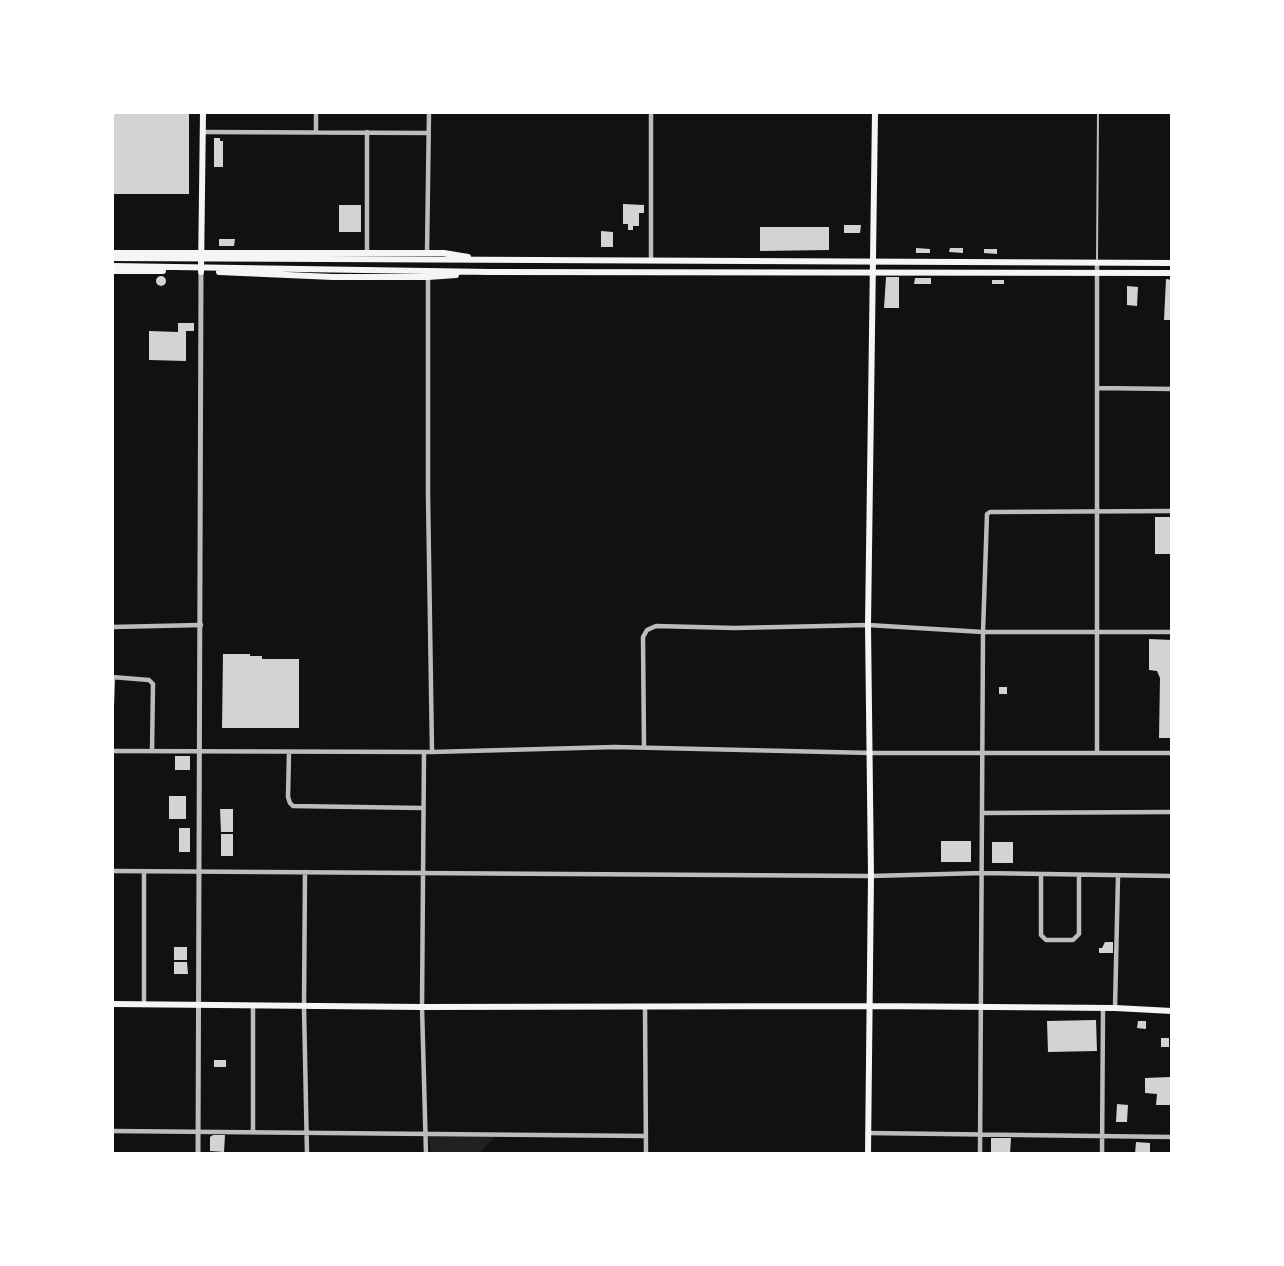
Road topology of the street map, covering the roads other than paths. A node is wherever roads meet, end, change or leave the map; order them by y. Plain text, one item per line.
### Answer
1 (203, 112) edge
2 (316, 112) edge
3 (429, 112) edge
4 (652, 112) edge
5 (875, 112) edge
6 (1098, 112) edge
7 (203, 132) junction
8 (316, 132) junction
9 (367, 132) junction
10 (428, 133) junction
11 (202, 253) junction
12 (367, 254) junction
13 (427, 254) junction
14 (112, 255) edge
15 (490, 260) junction
16 (651, 261) junction
17 (874, 263) junction
18 (1097, 263) junction
19 (1172, 263) edge
20 (112, 268) edge
21 (201, 271) junction
22 (490, 272) junction
23 (874, 273) junction
24 (1097, 273) junction
25 (1172, 273) edge
26 (428, 277) junction
27 (1097, 388) junction
28 (1172, 389) edge
29 (1097, 511) junction
30 (1172, 511) edge
31 (201, 625) junction
32 (868, 625) junction
33 (112, 627) edge
34 (1097, 631) junction
35 (983, 632) junction
36 (1172, 632) edge
37 (113, 677) edge
38 (112, 704) edge
39 (644, 747) junction
40 (112, 751) edge
41 (152, 751) junction
42 (200, 751) junction
43 (289, 752) junction
44 (424, 752) junction
45 (432, 752) junction
46 (1097, 752) junction
47 (872, 753) junction
48 (983, 753) junction
49 (1172, 753) edge
50 (422, 808) junction
51 (1172, 812) edge
52 (982, 813) junction
53 (112, 870) edge
54 (144, 871) junction
55 (199, 872) junction
56 (304, 872) junction
57 (422, 873) junction
58 (982, 873) junction
59 (871, 876) junction
60 (1041, 876) junction
61 (1079, 876) junction
62 (1118, 876) junction
63 (1172, 876) edge
64 (112, 1004) edge
65 (144, 1005) junction
66 (199, 1005) junction
67 (253, 1006) junction
68 (645, 1006) junction
69 (869, 1006) junction
70 (304, 1007) junction
71 (422, 1007) junction
72 (981, 1008) junction
73 (1103, 1009) junction
74 (1115, 1009) junction
75 (1170, 1010) edge
76 (112, 1131) edge
77 (197, 1131) junction
78 (253, 1132) junction
79 (306, 1132) junction
80 (424, 1132) junction
81 (867, 1133) junction
82 (981, 1134) junction
83 (646, 1136) junction
84 (1102, 1136) junction
85 (1172, 1137) edge
86 (198, 1154) edge
87 (307, 1154) edge
88 (426, 1154) edge
89 (646, 1154) edge
90 (868, 1154) edge
91 (980, 1154) edge
92 (1102, 1154) edge

1 - 7 main road
2 - 8 street
3 - 10 street
4 - 16 street
5 - 17 main road
6 - 18 lane
7 - 8 street
7 - 11 main road
8 - 9 street
9 - 10 street
9 - 12 street
10 - 13 street
11 - 12 main road
11 - 14 main road
11 - 21 main road
12 - 13 main road
13 - 15 main road
14 - 15 main road
15 - 16 main road
16 - 17 main road
17 - 18 main road
17 - 23 main road
18 - 19 main road
18 - 24 street
20 - 21 main road
20 - 22 main road
21 - 26 main road
21 - 31 street
22 - 23 main road
22 - 26 main road
23 - 24 main road
23 - 32 main road
24 - 25 main road
24 - 27 street
26 - 45 street
27 - 28 street
27 - 29 street
29 - 30 street
29 - 34 street
29 - 35 street
31 - 33 street
31 - 42 street
32 - 35 street
32 - 39 street
32 - 47 main road
34 - 35 street
34 - 36 street
34 - 46 street
35 - 48 street
37 - 38 street
37 - 41 street
39 - 45 street
39 - 47 street
40 - 41 street
41 - 42 street
42 - 43 street
42 - 55 street
43 - 44 street
43 - 50 street
44 - 45 street
44 - 50 street
46 - 48 street
46 - 49 street
47 - 48 street
47 - 59 main road
48 - 52 street
50 - 57 street
51 - 52 street
52 - 58 street
53 - 54 street
54 - 55 street
54 - 65 street
55 - 56 street
55 - 66 street
56 - 57 street
56 - 70 street
57 - 59 street
57 - 71 street
58 - 59 street
58 - 60 street
58 - 72 street
59 - 69 main road
60 - 61 street
60 - 61 street
61 - 62 street
62 - 63 street
62 - 74 street
64 - 65 main road
65 - 66 main road
66 - 67 main road
66 - 77 street
67 - 70 main road
67 - 78 street
68 - 69 main road
68 - 71 main road
68 - 83 street
69 - 72 main road
69 - 81 main road
70 - 71 main road
70 - 79 street
71 - 80 street
72 - 73 main road
72 - 82 street
73 - 74 main road
73 - 84 street
74 - 75 main road
76 - 77 street
77 - 78 street
77 - 86 street
78 - 79 street
79 - 80 street
79 - 87 street
80 - 83 street
80 - 88 street
81 - 82 street
81 - 90 main road
82 - 84 street
82 - 91 street
83 - 89 street
84 - 85 street
84 - 92 street

